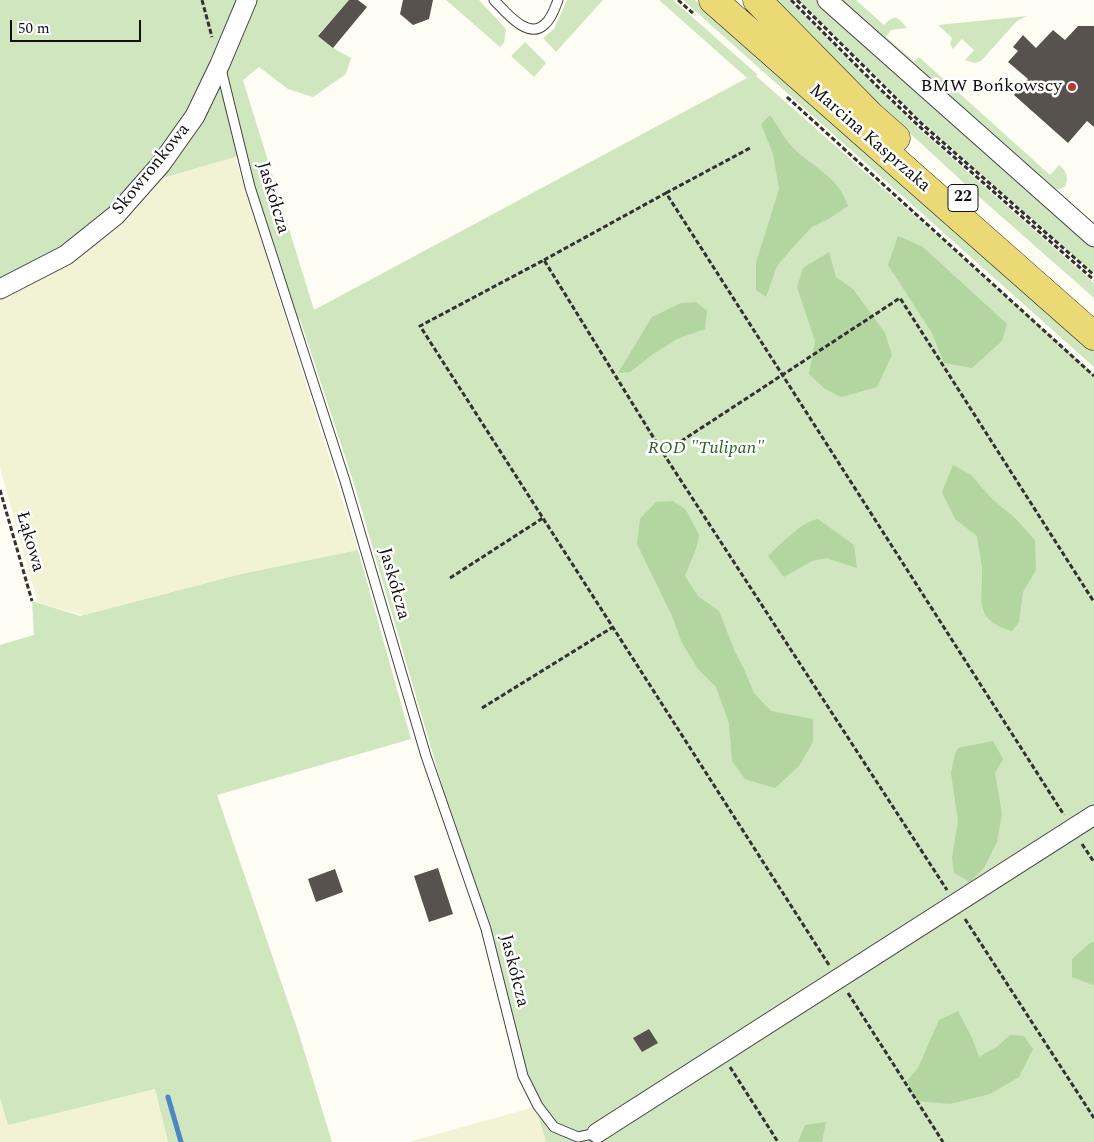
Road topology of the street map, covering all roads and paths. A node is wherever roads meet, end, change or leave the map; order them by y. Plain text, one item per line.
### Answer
1 (202, 0) edge
2 (247, 0) edge
3 (494, 0) edge
4 (558, 0) edge
5 (678, 0) edge
6 (757, 0) edge
7 (792, 0) edge
8 (797, 0) edge
9 (827, 0) edge
10 (706, 9) edge
11 (220, 64) junction
12 (783, 94) dead end
13 (752, 147) dead end
14 (666, 193) junction
15 (1094, 237) edge
16 (544, 260) junction
17 (1094, 275) edge
18 (1094, 280) edge
19 (0, 289) edge
20 (1094, 313) edge
21 (1094, 336) edge
22 (782, 375) junction
23 (1094, 376) edge
24 (663, 453) junction
25 (0, 490) edge
26 (543, 518) junction
27 (450, 578) dead end
28 (32, 602) dead end
29 (1094, 602) edge
30 (613, 627) junction
31 (482, 708) dead end
32 (1094, 815) edge
33 (1072, 828) junction
34 (1094, 862) edge
35 (955, 904) junction
36 (838, 979) junction
37 (721, 1054) junction
38 (1094, 1118) edge
39 (597, 1133) joint
40 (778, 1142) edge
41 (943, 1142) edge

1 - 11 path
2 - 11 street, Skowronkowa
3 - 4 lane
5 - 10 path
6 - 20 main road, Marcina Kasprzaka / 22
7 - 18 path
8 - 17 path
9 - 15 street
10 - 21 main road, Marcina Kasprzaka / 22
11 - 19 street, Skowronkowa
11 - 39 lane, Jaskółcza
12 - 23 path
13 - 14 path
14 - 16 path
14 - 22 path
16 - 24 path
16 - 26 path
22 - 24 path
22 - 29 path
22 - 33 path
24 - 35 path
25 - 28 path, Łąkowa
26 - 27 path
26 - 30 path
30 - 31 path
30 - 36 path
32 - 33 street
33 - 34 path
33 - 35 street
35 - 36 street
35 - 38 path
36 - 37 street
36 - 41 path
37 - 39 street
37 - 40 path

